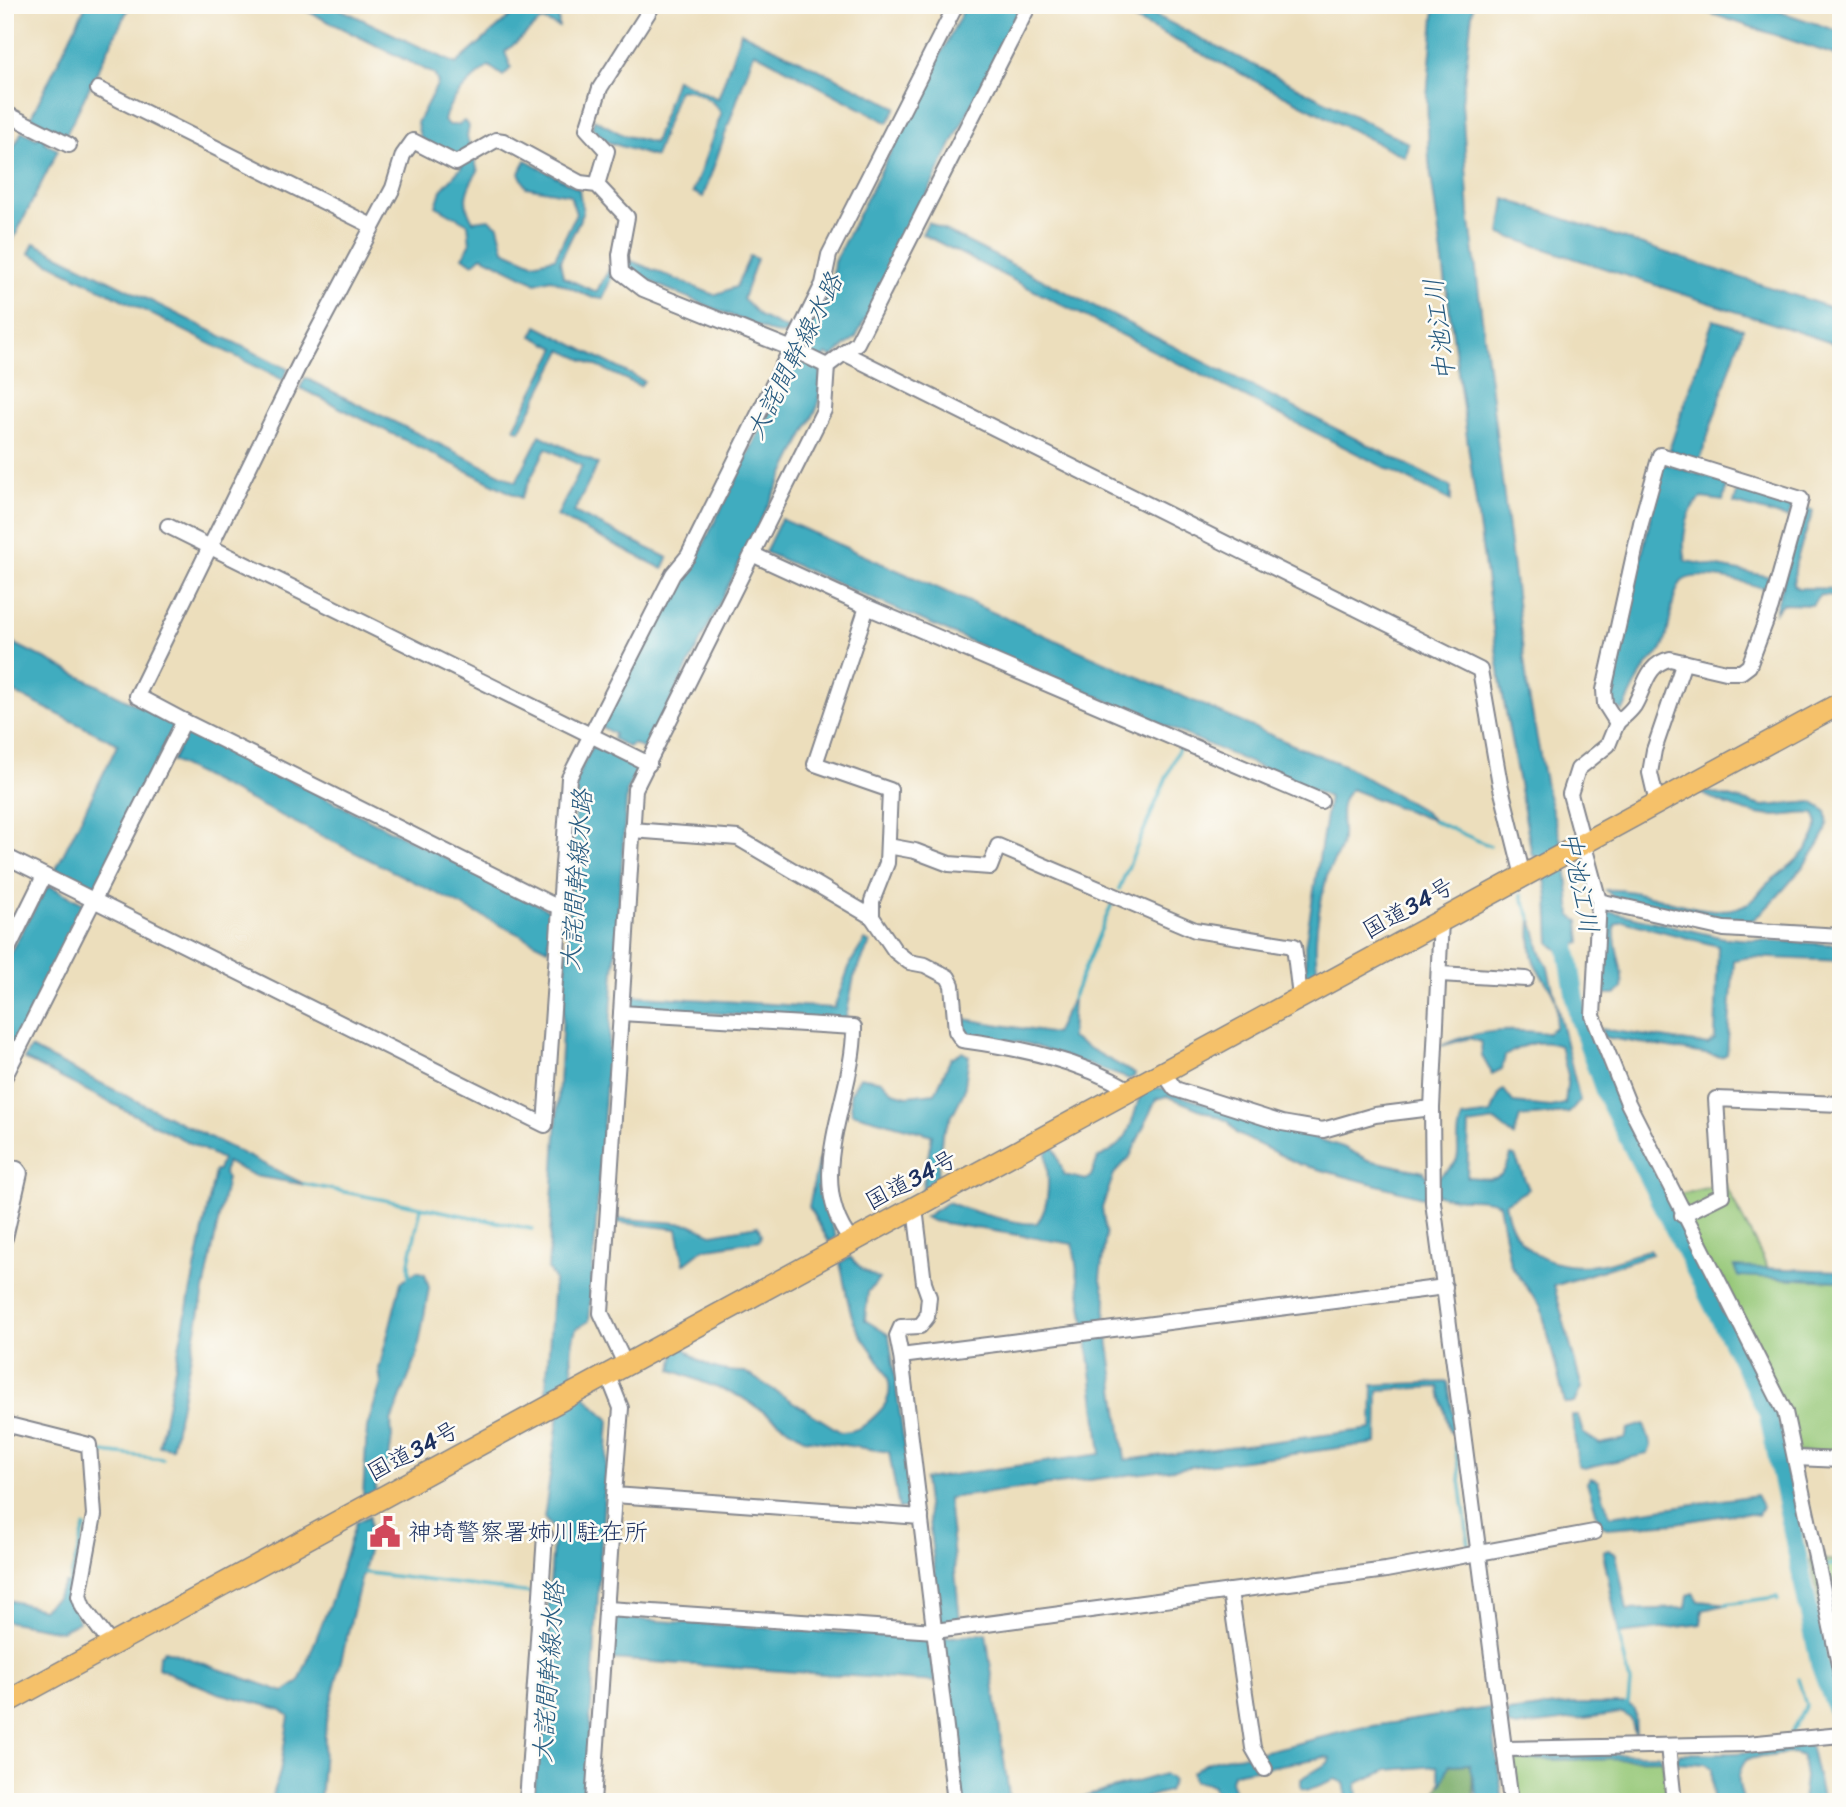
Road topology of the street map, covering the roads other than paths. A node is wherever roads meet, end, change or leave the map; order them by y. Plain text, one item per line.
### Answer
1 (653, 5) edge
2 (956, 5) edge
3 (1029, 5) edge
4 (98, 89) dead end
5 (5, 113) edge
6 (69, 145) dead end
7 (597, 185) junction
8 (372, 226) junction
9 (797, 351) junction
10 (844, 354) junction
11 (827, 366) junction
12 (168, 526) dead end
13 (212, 545) junction
14 (754, 555) junction
15 (867, 607) junction
16 (1684, 662) junction
17 (1841, 703) edge
18 (184, 721) junction
19 (1617, 723) junction
20 (589, 734) junction
21 (649, 764) junction
22 (1321, 800) dead end
23 (1657, 803) junction
24 (632, 830) junction
25 (888, 846) junction
26 (1578, 846) junction
27 (5, 856) edge
28 (1527, 874) junction
29 (44, 876) junction
30 (96, 901) junction
31 (1599, 901) junction
32 (561, 906) junction
33 (872, 917) junction
34 (1441, 920) junction
35 (1841, 936) edge
36 (5, 955) edge
37 (1440, 974) junction
38 (1526, 979) dead end
39 (1300, 997) junction
40 (621, 1013) junction
41 (1163, 1072) junction
42 (5, 1076) edge
43 (1130, 1090) junction
44 (1841, 1104) edge
45 (1432, 1108) junction
46 (5, 1166) edge
47 (915, 1208) junction
48 (1682, 1215) junction
49 (5, 1238) edge
50 (852, 1242) junction
51 (1445, 1287) junction
52 (901, 1356) junction
53 (626, 1366) junction
54 (594, 1383) junction
55 (5, 1424) edge
56 (1796, 1458) junction
57 (1841, 1460) edge
58 (614, 1495) junction
59 (921, 1517) junction
60 (1594, 1532) dead end
61 (545, 1535) dead end
62 (1478, 1553) junction
63 (1230, 1591) junction
64 (608, 1609) junction
65 (945, 1630) junction
66 (110, 1643) junction
67 (1841, 1674) edge
68 (5, 1703) edge
69 (1841, 1735) edge
70 (1504, 1749) junction
71 (1667, 1754) junction
72 (1265, 1769) dead end
73 (527, 1802) edge
74 (593, 1802) edge
75 (955, 1802) edge
76 (1511, 1802) edge
77 (1674, 1802) edge

1 - 7 street
2 - 9 street
3 - 10 street
4 - 8 street
5 - 6 street
7 - 8 street
7 - 9 street
8 - 13 street
9 - 11 street
9 - 20 street
10 - 11 street
10 - 28 street
11 - 14 street
12 - 13 street
13 - 18 street
13 - 20 street
14 - 15 street
14 - 21 street
15 - 22 street
15 - 25 street
16 - 19 street
16 - 19 street
16 - 23 street
17 - 23 highway, 国道34号
18 - 30 street
18 - 32 street
19 - 26 street
20 - 21 street
20 - 32 street
21 - 24 street
23 - 26 highway, 国道34号
24 - 33 street
24 - 40 street
25 - 33 street
25 - 39 street
26 - 28 highway, 国道34号
26 - 31 street
27 - 29 street
28 - 34 highway, 国道34号
29 - 30 street
29 - 36 street
30 - 32 street
30 - 42 street
31 - 35 street
31 - 48 street
33 - 43 street
34 - 37 street
34 - 39 highway, 国道34号
37 - 38 street
37 - 45 street
39 - 41 highway, 国道34号
40 - 50 street
40 - 53 street
41 - 43 highway, 国道34号
41 - 45 street
43 - 47 highway, 国道34号
44 - 48 street
45 - 51 street
46 - 49 street
47 - 50 highway, 国道34号
47 - 52 street
48 - 56 street
50 - 53 highway, 国道34号
51 - 52 street
51 - 62 street
52 - 59 street
53 - 54 highway, 国道34号
54 - 58 street
54 - 66 highway, 国道34号
55 - 66 street
56 - 57 street
56 - 67 street
58 - 59 street
58 - 64 street
59 - 65 street
60 - 62 street
61 - 73 street
62 - 63 street
62 - 70 street
63 - 65 street
63 - 72 street
64 - 65 street
64 - 74 street
65 - 75 street
66 - 68 highway, 国道34号
69 - 71 street
70 - 71 street
70 - 76 street
71 - 77 street

